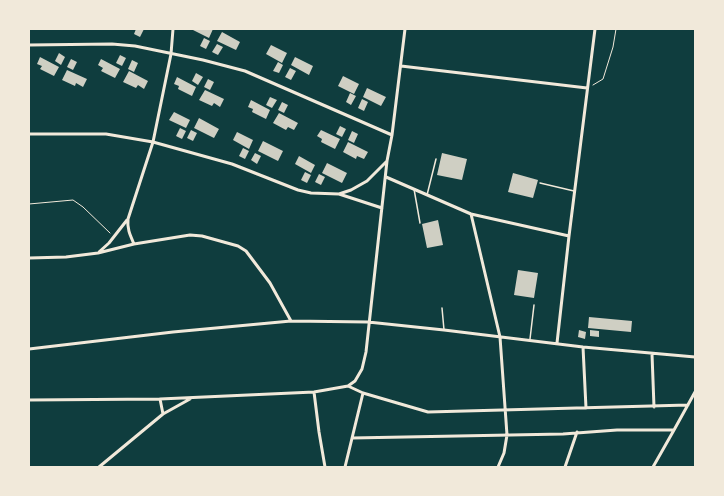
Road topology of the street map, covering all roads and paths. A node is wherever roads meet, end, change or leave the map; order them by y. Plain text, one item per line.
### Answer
1 (173, 29) edge
2 (405, 29) edge
3 (595, 29) edge
4 (616, 29) edge
5 (29, 45) edge
6 (171, 54) junction
7 (401, 66) junction
8 (587, 88) junction
9 (29, 134) edge
10 (392, 136) junction
11 (153, 142) junction
12 (436, 159) dead end
13 (387, 161) junction
14 (386, 177) junction
15 (540, 183) dead end
16 (414, 189) junction
17 (574, 191) junction
18 (339, 194) junction
19 (427, 195) junction
20 (29, 204) edge
21 (382, 208) junction
22 (471, 214) junction
23 (128, 219) junction
24 (420, 223) dead end
25 (114, 236) junction
26 (569, 236) junction
27 (134, 244) junction
28 (98, 253) junction
29 (29, 258) edge
30 (534, 305) dead end
31 (442, 308) dead end
32 (291, 321) junction
33 (368, 322) junction
34 (444, 330) junction
35 (500, 337) junction
36 (530, 340) junction
37 (557, 343) junction
38 (583, 347) junction
39 (29, 349) edge
40 (652, 354) junction
41 (695, 357) edge
42 (348, 386) junction
43 (314, 392) junction
44 (695, 392) edge
45 (363, 393) junction
46 (192, 398) junction
47 (160, 399) junction
48 (29, 400) edge
49 (688, 405) junction
50 (654, 407) junction
51 (586, 408) junction
52 (506, 409) junction
53 (163, 414) junction
54 (674, 430) junction
55 (577, 432) junction
56 (507, 435) junction
57 (352, 438) junction
58 (99, 467) edge
59 (325, 467) edge
60 (345, 467) edge
61 (498, 467) edge
62 (565, 467) edge
63 (653, 467) edge

1 - 6 street
2 - 7 street
3 - 8 street
4 - 8 path
5 - 6 street
6 - 10 street
6 - 11 street
7 - 8 street
7 - 10 street
8 - 17 street
9 - 11 street
10 - 13 street
11 - 18 street
11 - 23 street
12 - 19 lane
13 - 14 street
13 - 18 street
14 - 16 street
14 - 21 street
15 - 17 lane
16 - 19 street
16 - 24 lane
17 - 26 street
18 - 21 street
19 - 22 street
20 - 25 path
21 - 33 street
22 - 26 street
22 - 35 street
23 - 25 street
23 - 27 street
25 - 28 street
26 - 37 street
27 - 28 street
27 - 32 street
28 - 29 street
30 - 36 lane
31 - 34 lane
32 - 33 street
32 - 39 street
33 - 34 street
33 - 42 street
34 - 35 street
35 - 36 street
35 - 52 street
36 - 37 street
37 - 38 street
38 - 40 street
38 - 51 street
40 - 41 street
40 - 50 street
42 - 43 street
42 - 45 street
43 - 46 street
43 - 59 street
44 - 49 street
45 - 52 street
45 - 57 street
46 - 47 street
46 - 53 street
47 - 48 street
47 - 53 street
49 - 50 street
49 - 54 street
50 - 51 street
51 - 52 street
52 - 56 street
53 - 58 street
54 - 55 street
54 - 63 street
55 - 56 street
55 - 62 street
56 - 57 street
56 - 61 street
57 - 60 street

